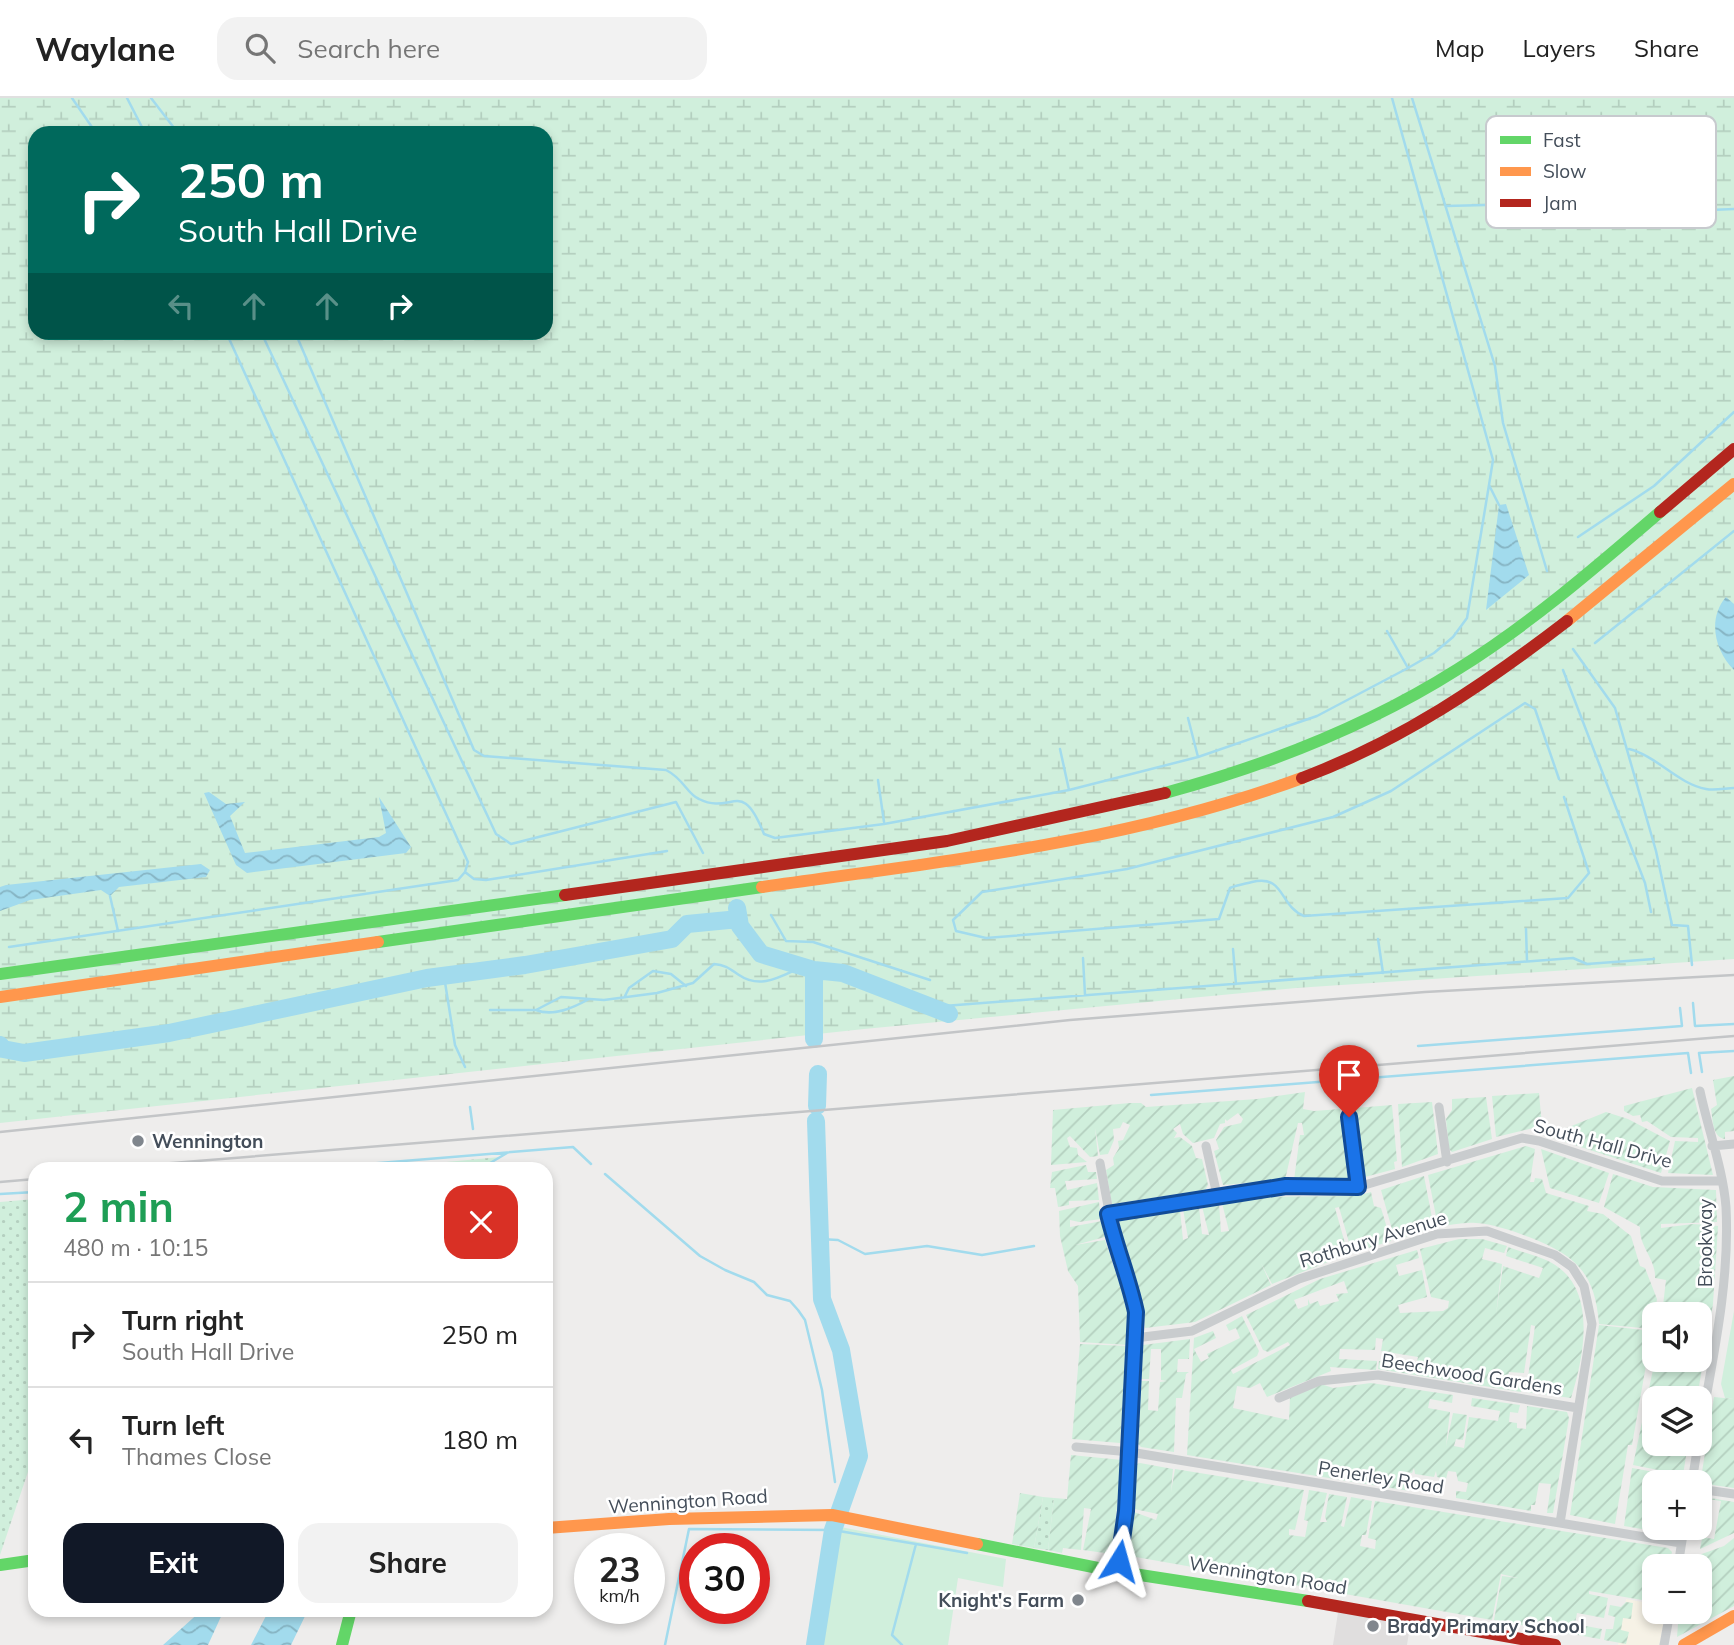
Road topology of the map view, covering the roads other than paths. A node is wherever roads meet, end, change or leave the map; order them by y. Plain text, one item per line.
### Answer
1 (1734, 449) edge
2 (1734, 484) edge
3 (0, 974) edge
4 (0, 997) edge
5 (1700, 1091) dead end
6 (1439, 1107) dead end
7 (1349, 1117) dead end
8 (1734, 1144) edge
9 (1206, 1146) dead end
10 (1712, 1146) junction
11 (1447, 1162) junction
12 (1100, 1163) dead end
13 (1721, 1181) junction
14 (1358, 1187) junction
15 (1217, 1195) junction
16 (1108, 1214) junction
17 (1730, 1245) edge
18 (1135, 1338) junction
19 (1708, 1386) edge
20 (1279, 1398) dead end
21 (1578, 1408) junction
22 (1076, 1447) dead end
23 (1129, 1452) junction
24 (1712, 1491) edge
25 (1734, 1494) edge
26 (1560, 1523) junction
27 (553, 1527) edge
28 (1682, 1540) edge
29 (1681, 1543) junction
30 (1680, 1554) edge
31 (28, 1561) edge
32 (0, 1566) edge
33 (1118, 1571) junction
34 (1734, 1616) edge
35 (349, 1617) edge
36 (1668, 1624) edge
37 (342, 1645) edge
38 (1555, 1645) edge
39 (1664, 1645) edge
40 (1684, 1645) edge

1 - 3 main road
2 - 4 main road
5 - 10 street, Brookway
6 - 11 street
7 - 14 street
8 - 10 street
9 - 15 street
10 - 13 street, Brookway
11 - 13 street, South Hall Drive
11 - 14 street, South Hall Drive
12 - 16 street
13 - 17 street, Brookway
14 - 15 street, South Hall Drive
15 - 16 street, South Hall Drive
16 - 18 street
17 - 19 street, Brookway
18 - 21 street, Rothbury Avenue
18 - 23 street
20 - 21 street, Beechwood Gardens
21 - 26 street, Rothbury Avenue
22 - 23 street, Penerley Road
23 - 26 street, Penerley Road
23 - 33 street
24 - 25 street
26 - 29 street, Penerley Road
27 - 33 main road, Wennington Road
28 - 29 street
29 - 30 street
31 - 32 main road
33 - 38 main road, Wennington Road
34 - 40 main road
35 - 37 main road
36 - 39 street

